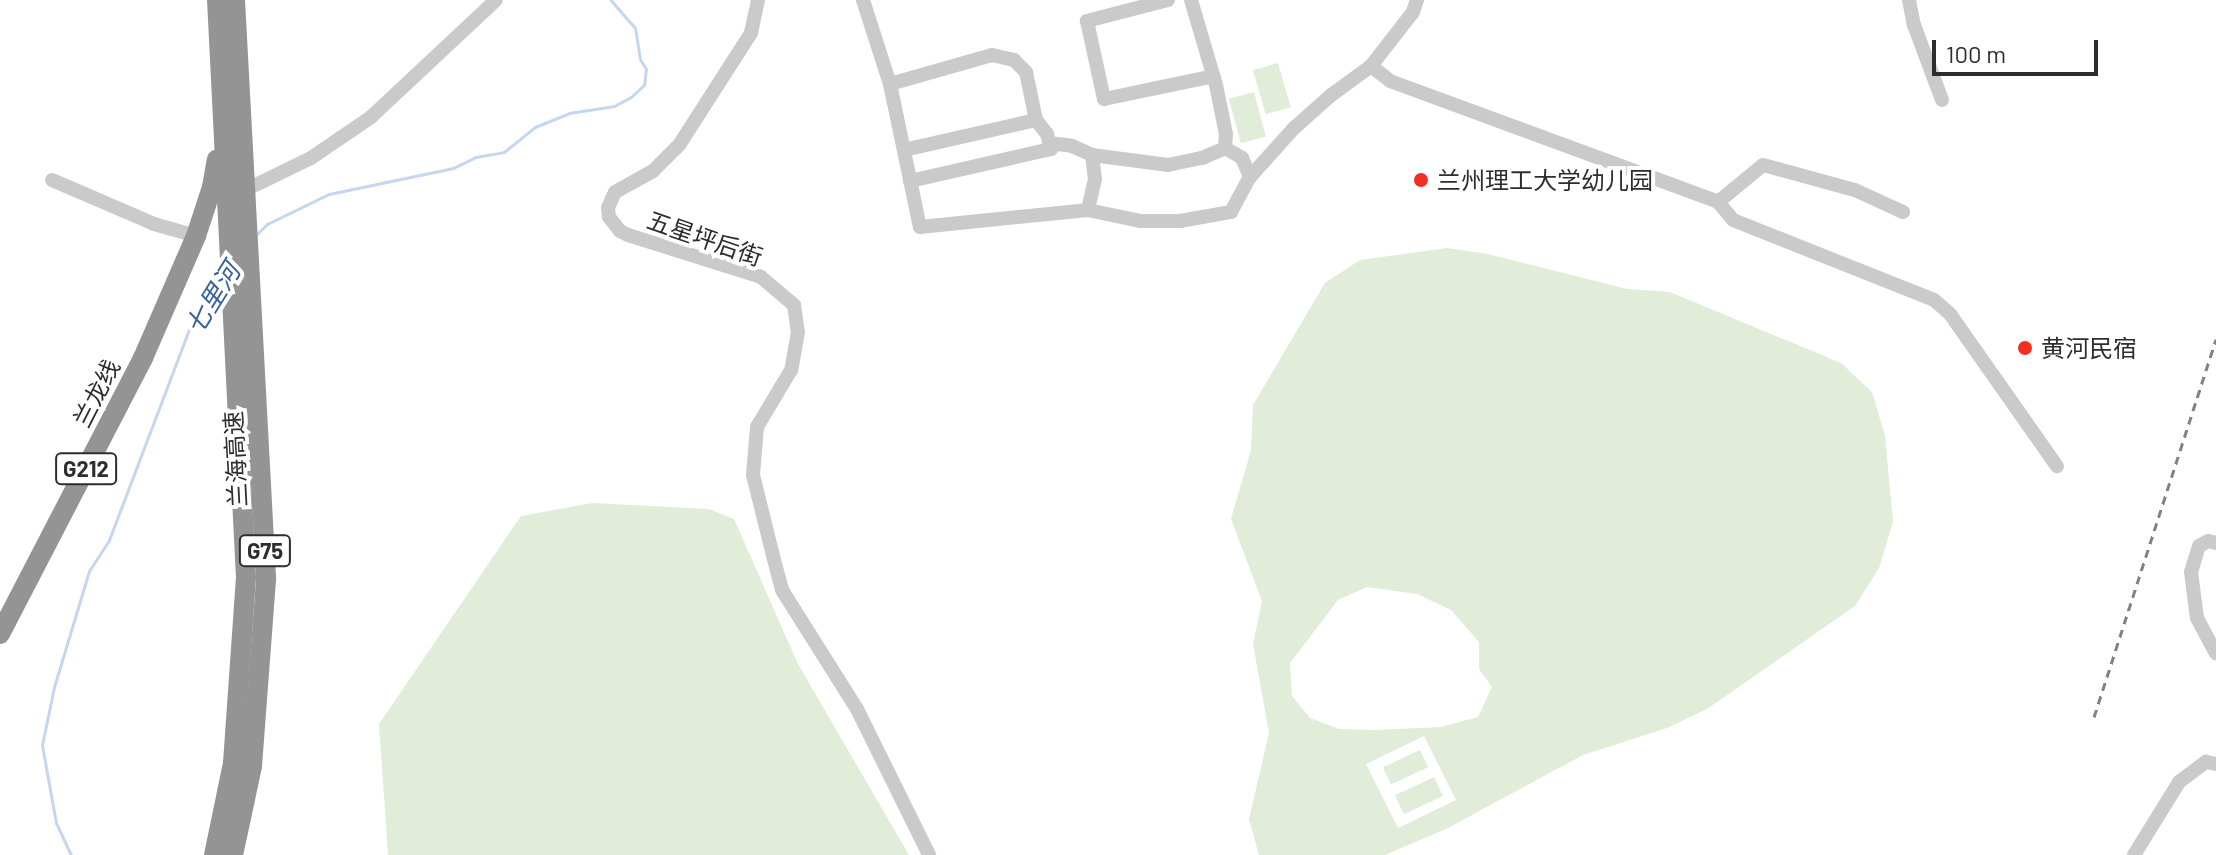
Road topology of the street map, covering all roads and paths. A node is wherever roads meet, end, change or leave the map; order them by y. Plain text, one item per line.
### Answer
1 (217, 0) edge
2 (235, 0) edge
3 (496, 0) edge
4 (758, 0) edge
5 (864, 0) edge
6 (1168, 0) edge
7 (1191, 0) edge
8 (1417, 0) edge
9 (1909, 0) edge
10 (1371, 66) junction
11 (1214, 76) junction
12 (890, 84) junction
13 (1942, 100) dead end
14 (232, 107) junction
15 (1036, 120) junction
16 (1049, 143) junction
17 (1225, 148) junction
18 (904, 150) junction
19 (1092, 155) junction
20 (1250, 177) junction
21 (52, 180) dead end
22 (910, 181) junction
23 (224, 202) junction
24 (1718, 202) junction
25 (1088, 210) junction
26 (1903, 212) dead end
27 (196, 236) junction
28 (168, 303) junction
29 (2057, 466) dead end
30 (2216, 543) edge
31 (2197, 618) junction
32 (2216, 623) edge
33 (0, 634) edge
34 (2216, 653) edge
35 (2216, 764) edge
36 (214, 855) edge
37 (233, 855) edge
38 (929, 855) edge
39 (2134, 855) edge

1 - 14 highway, G212
2 - 14 highway, G212
3 - 23 street
4 - 38 street, 五星坪后街
5 - 12 street
6 - 11 street
7 - 11 street
8 - 10 street
9 - 13 street
10 - 20 street
10 - 24 street
11 - 17 street
12 - 15 street
12 - 18 street
14 - 23 highway, 兰海高速 / G75
14 - 23 highway, 兰龙线 / G212
14 - 23 highway, 兰龙线 / G212
15 - 16 street
15 - 18 street
16 - 19 street
16 - 22 street
17 - 19 street
17 - 20 street
18 - 22 street
19 - 25 street
20 - 25 street
21 - 27 street
22 - 25 street
23 - 27 highway, 兰龙线 / G212
23 - 28 highway, 兰龙线 / G212
23 - 36 highway, 兰海高速 / G75
23 - 37 highway, 兰海高速 / G75
24 - 26 street
24 - 29 street
27 - 28 highway, 兰龙线 / G212
28 - 33 highway, 兰龙线 / G212
30 - 31 street
31 - 32 street
31 - 34 street
35 - 39 street

